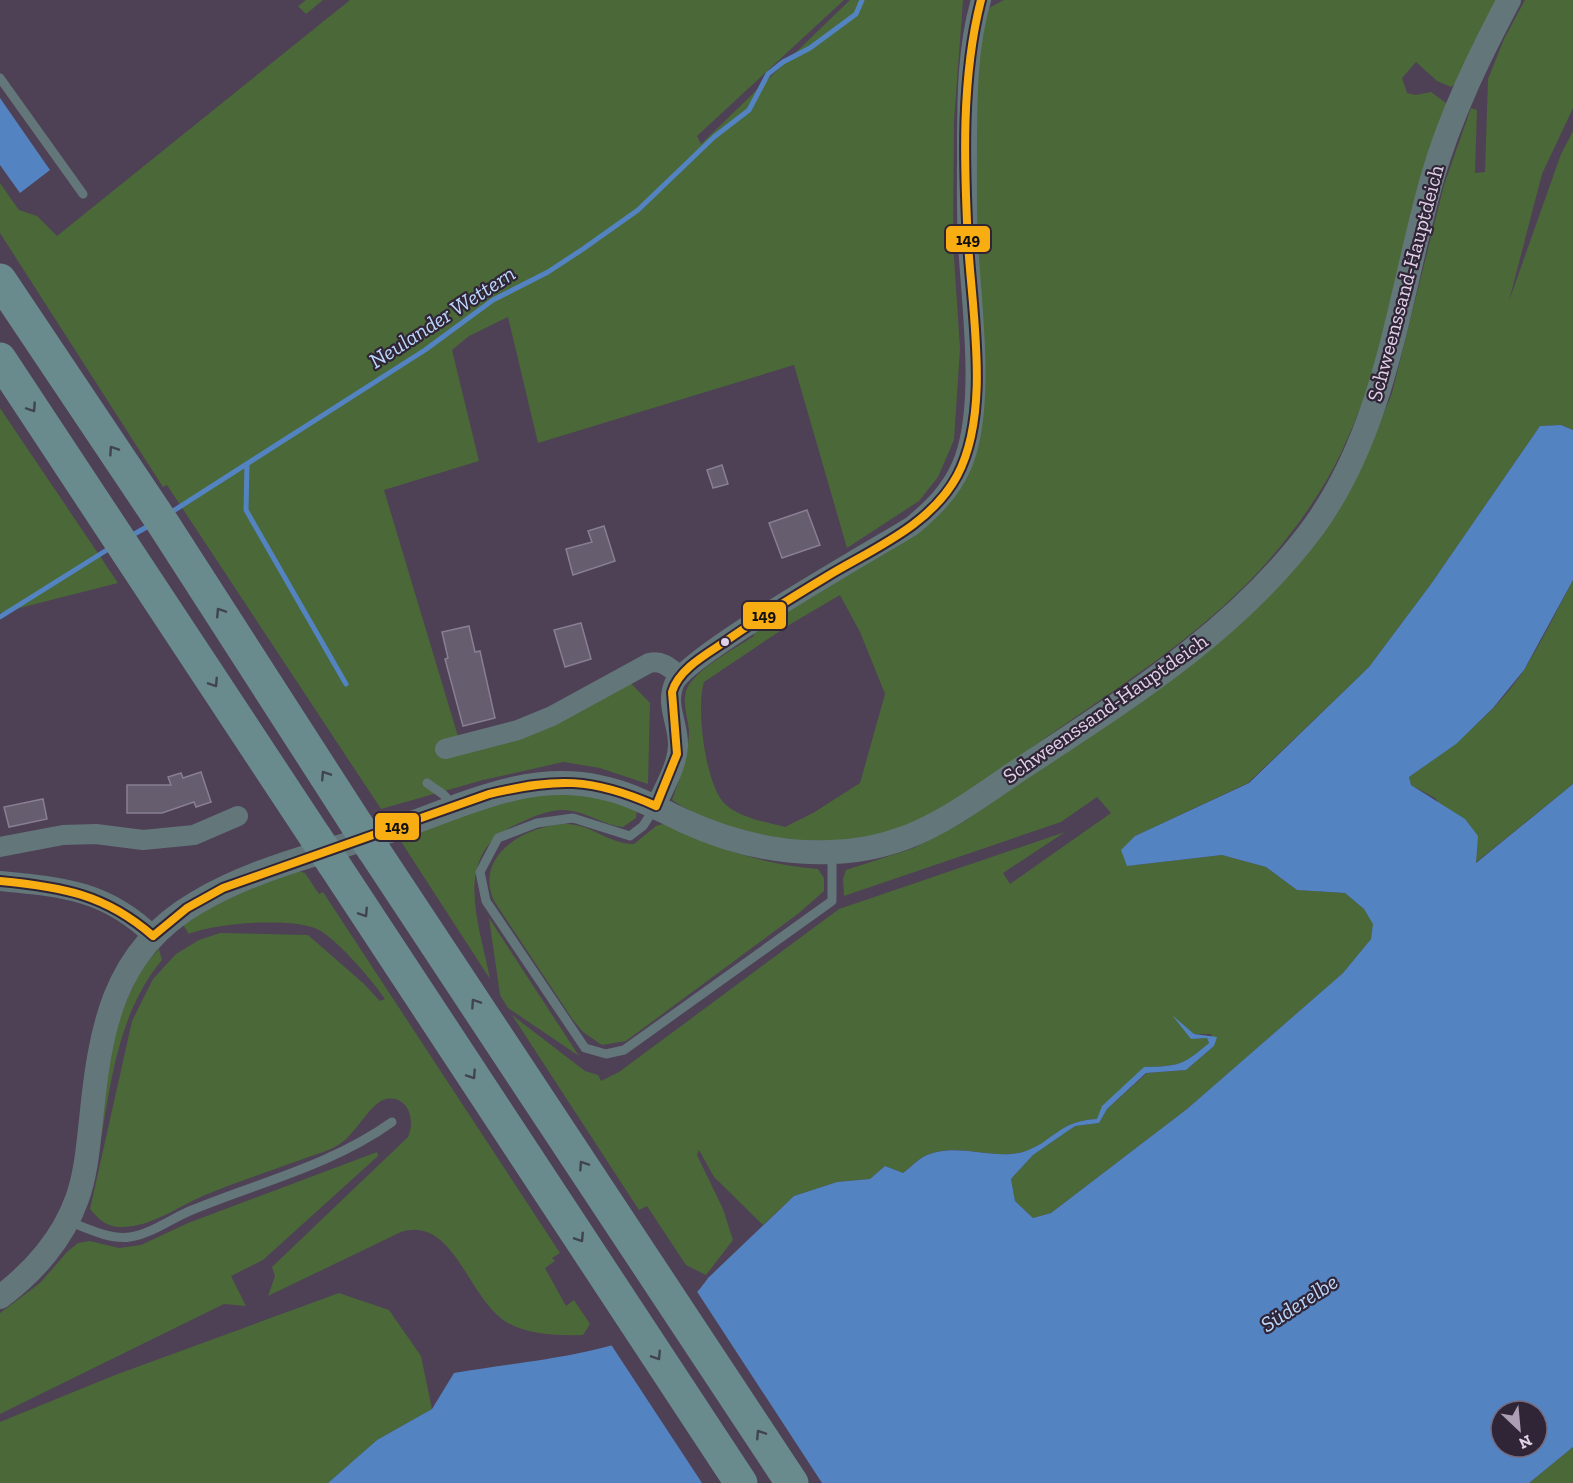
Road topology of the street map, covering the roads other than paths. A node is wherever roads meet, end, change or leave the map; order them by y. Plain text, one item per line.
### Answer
1 (981, 0) edge
2 (1509, 0) edge
3 (0, 78) edge
4 (83, 194) dead end
5 (0, 280) edge
6 (0, 359) edge
7 (679, 675) junction
8 (445, 749) dead end
9 (427, 783) dead end
10 (454, 806) junction
11 (656, 806) junction
12 (238, 816) dead end
13 (375, 835) junction
14 (0, 847) edge
15 (832, 853) junction
16 (0, 881) edge
17 (153, 936) junction
18 (392, 1122) dead end
19 (68, 1221) junction
20 (0, 1296) edge
21 (741, 1483) edge
22 (792, 1483) edge

1 - 7 street
2 - 15 street, Schweenssand-Hauptdeich
3 - 4 lane
13 -> 5 highway
6 -> 21 highway
7 - 8 street
7 - 11 street
9 - 10 lane
10 - 11 street, Schweenssand-Hauptdeich
10 - 13 street, Schweenssand-Hauptdeich
11 - 15 street, Schweenssand-Hauptdeich
11 - 15 lane
12 - 14 street
13 - 17 street, Schweenssand-Hauptdeich
22 -> 13 highway
16 - 17 street
17 - 19 street, Schweenssand-Hauptdeich
18 - 19 lane
19 - 20 street, Schweenssand-Hauptdeich

